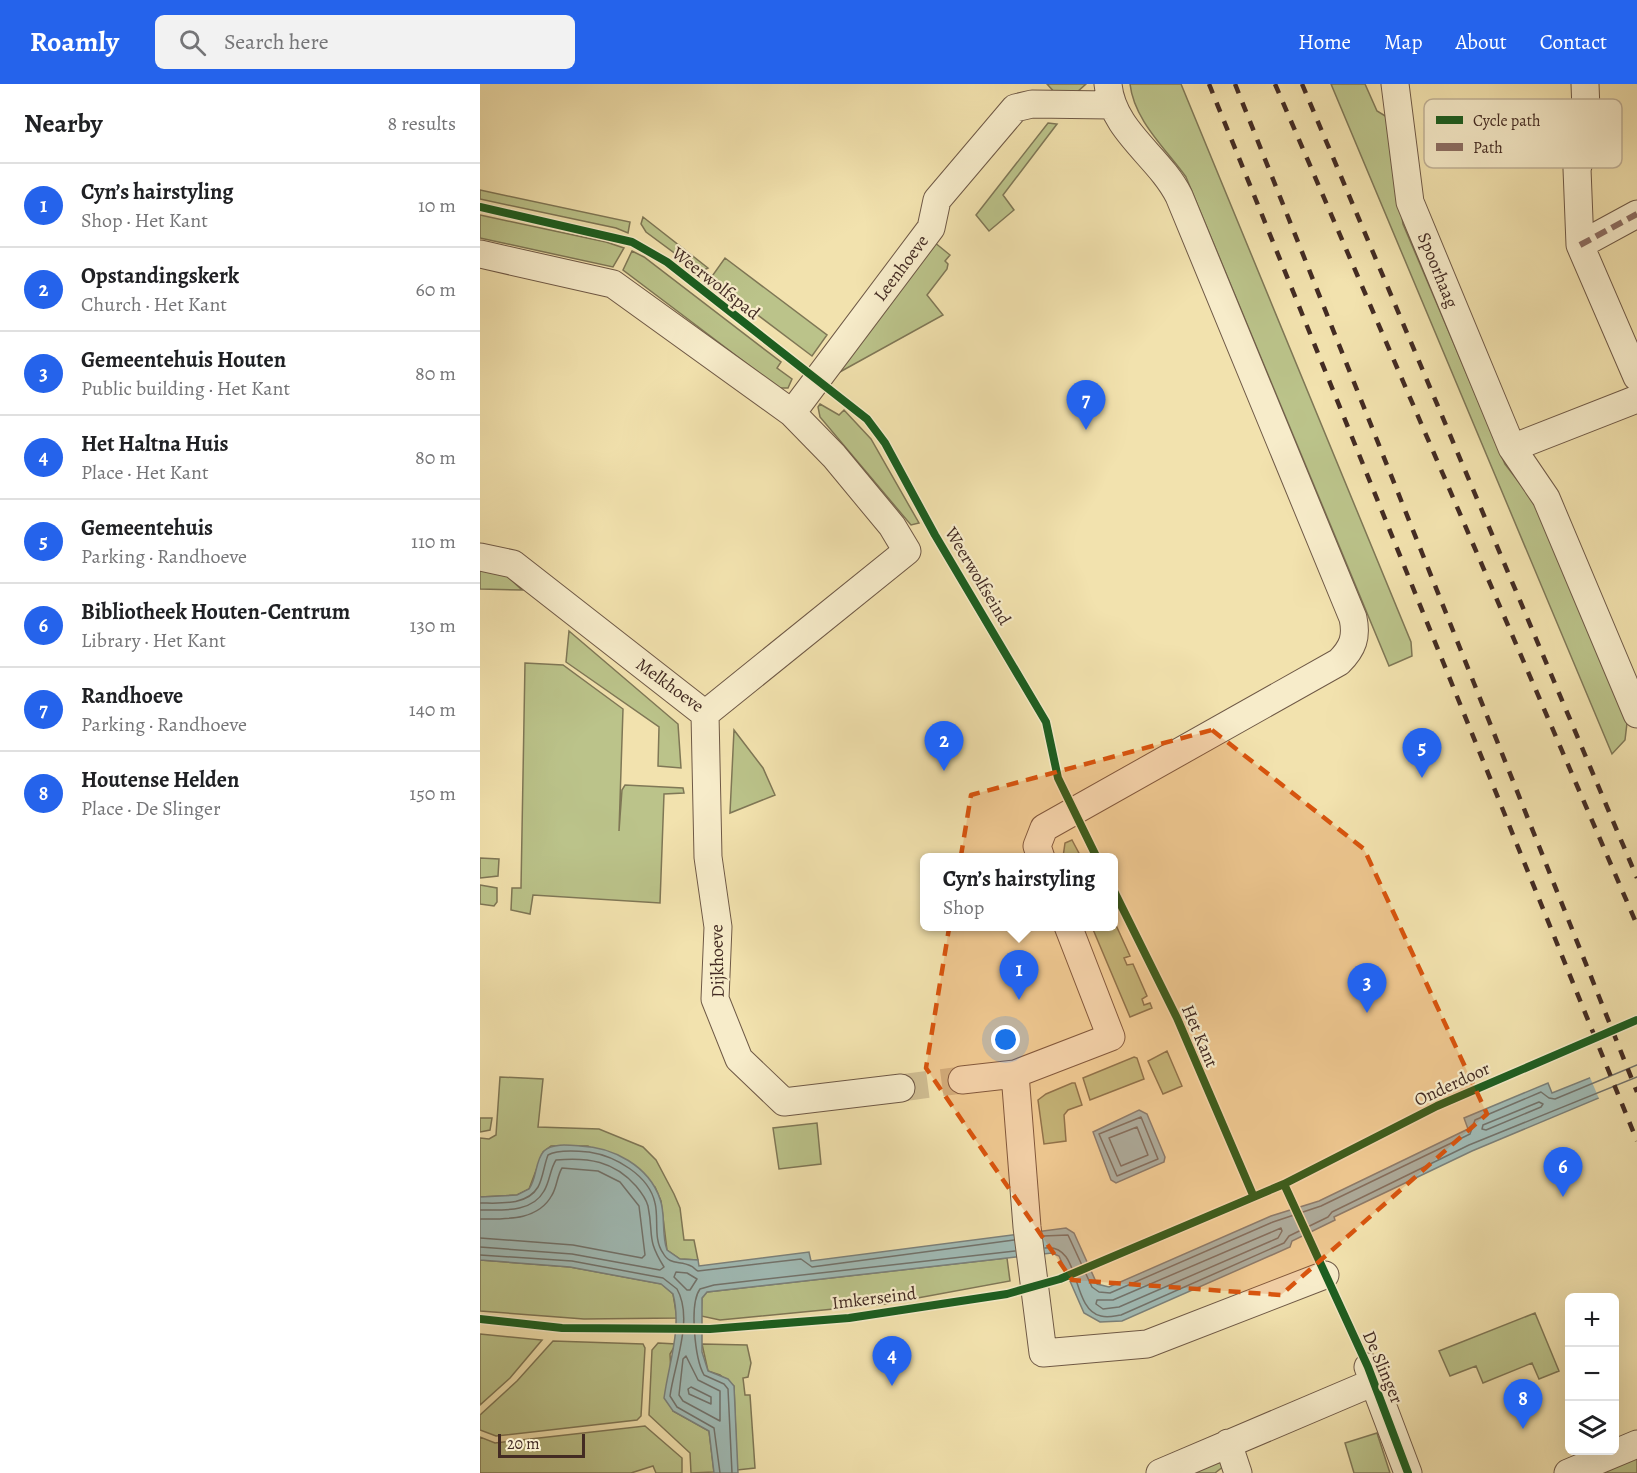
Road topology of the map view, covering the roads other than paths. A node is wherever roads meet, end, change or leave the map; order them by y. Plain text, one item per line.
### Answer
1 (1395, 84) edge
2 (1585, 84) edge
3 (1034, 94) edge
4 (1110, 94) edge
5 (1586, 99) edge
6 (1576, 168) edge
7 (1637, 214) edge
8 (1580, 245) junction
9 (480, 254) edge
10 (1637, 378) edge
11 (1637, 399) edge
12 (792, 413) junction
13 (1512, 448) junction
14 (480, 557) edge
15 (705, 714) junction
16 (1637, 714) edge
17 (1039, 853) edge
18 (1070, 931) edge
19 (1016, 1074) junction
20 (962, 1080) tunnel mouth
21 (901, 1088) tunnel mouth
22 (1325, 1275) dead end
23 (1228, 1443) junction
24 (1637, 1444) edge
25 (1160, 1473) edge
26 (1238, 1473) edge
27 (1408, 1473) edge
28 (1568, 1473) edge

1 - 13 street, Spoorhaag
2 - 5 street
3 - 4 street
3 - 12 street, Leenhoeve
4 - 17 street
6 - 8 street
7 - 8 street
8 - 10 street
9 - 12 street, Melkhoeve
11 - 13 street
12 - 15 street, Melkhoeve
13 - 16 street, Spoorhaag
14 - 15 street, Melkhoeve
15 - 21 street, Dijkhoeve
18 - 19 street
19 - 20 street
19 - 22 street
23 - 25 street, De Slinger
23 - 26 street
23 - 27 street, De Slinger
24 - 28 street

